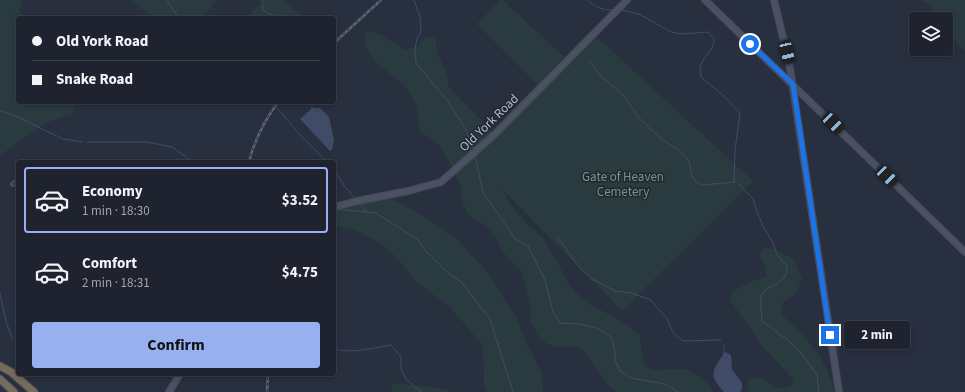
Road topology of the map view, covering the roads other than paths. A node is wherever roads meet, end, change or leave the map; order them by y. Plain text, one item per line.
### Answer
1 (627, 0) edge
2 (705, 0) edge
3 (774, 0) edge
4 (793, 84) junction
5 (16, 182) edge
6 (13, 184) dead end
7 (336, 206) edge
8 (965, 252) edge
9 (0, 366) edge
10 (179, 376) edge
11 (0, 379) edge
12 (10, 392) edge
13 (14, 392) edge
14 (27, 392) edge
15 (34, 392) edge
16 (169, 392) edge
17 (839, 392) edge

1 - 7 street, Old York Road
2 - 4 street
3 - 4 street
4 - 8 street
4 - 17 street
5 - 6 street
9 - 14 highway
9 - 15 highway
10 - 16 street
11 - 12 highway
11 - 13 highway

